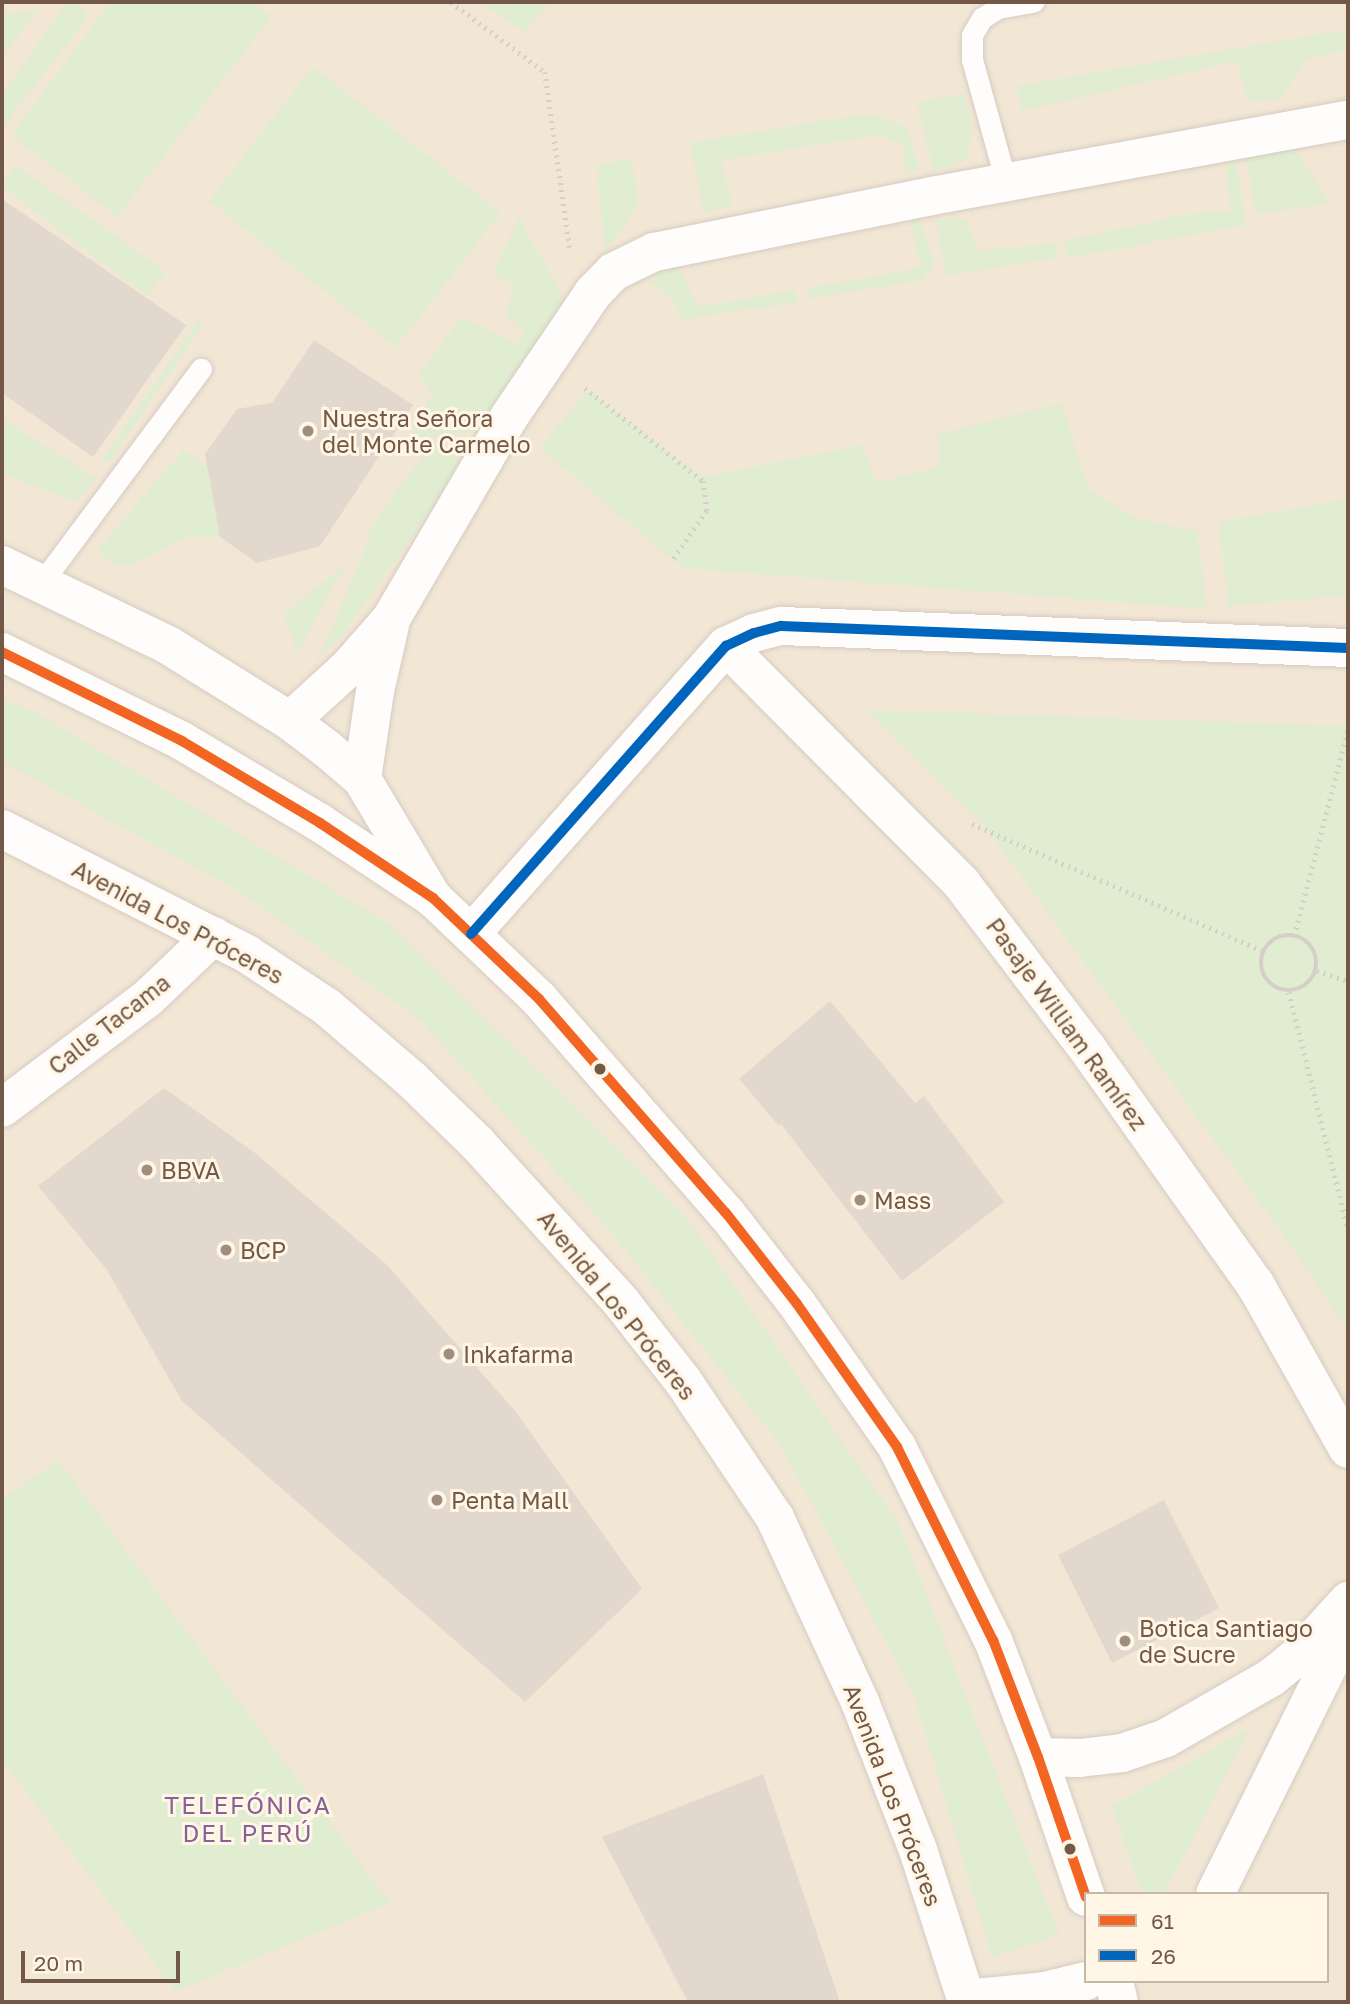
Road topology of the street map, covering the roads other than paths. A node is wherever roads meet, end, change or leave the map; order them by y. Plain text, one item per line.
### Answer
1 (1033, 2) edge
2 (1348, 120) edge
3 (1006, 182) junction
4 (201, 369) dead end
5 (2, 565) edge
6 (42, 582) junction
7 (391, 619) junction
8 (726, 646) junction
9 (1348, 649) edge
10 (2, 652) edge
11 (290, 720) junction
12 (362, 779) junction
13 (2, 829) edge
14 (433, 898) junction
15 (471, 934) junction
16 (213, 936) junction
17 (2, 1108) edge
18 (1348, 1449) edge
19 (1348, 1601) edge
20 (1348, 1626) edge
21 (1038, 1757) junction
22 (1084, 1892) edge
23 (1216, 1892) edge
24 (1084, 1981) edge
25 (1114, 1983) edge
26 (963, 2001) edge
27 (1119, 2002) edge

1 - 3 lane
2 - 3 street
3 - 7 street
4 - 6 lane
5 - 6 street
6 - 11 street
7 - 11 street
7 - 12 street
8 - 9 street
8 - 15 street
8 - 18 street, Pasaje William Ramírez
10 - 14 street
11 - 12 street
12 - 14 street
13 - 16 street, Avenida Los Próceres
14 - 15 street
15 - 21 street
16 - 17 street, Calle Tacama
16 - 26 street, Avenida Los Próceres
19 - 21 street
20 - 23 street
21 - 22 street
24 - 26 street
25 - 27 street

